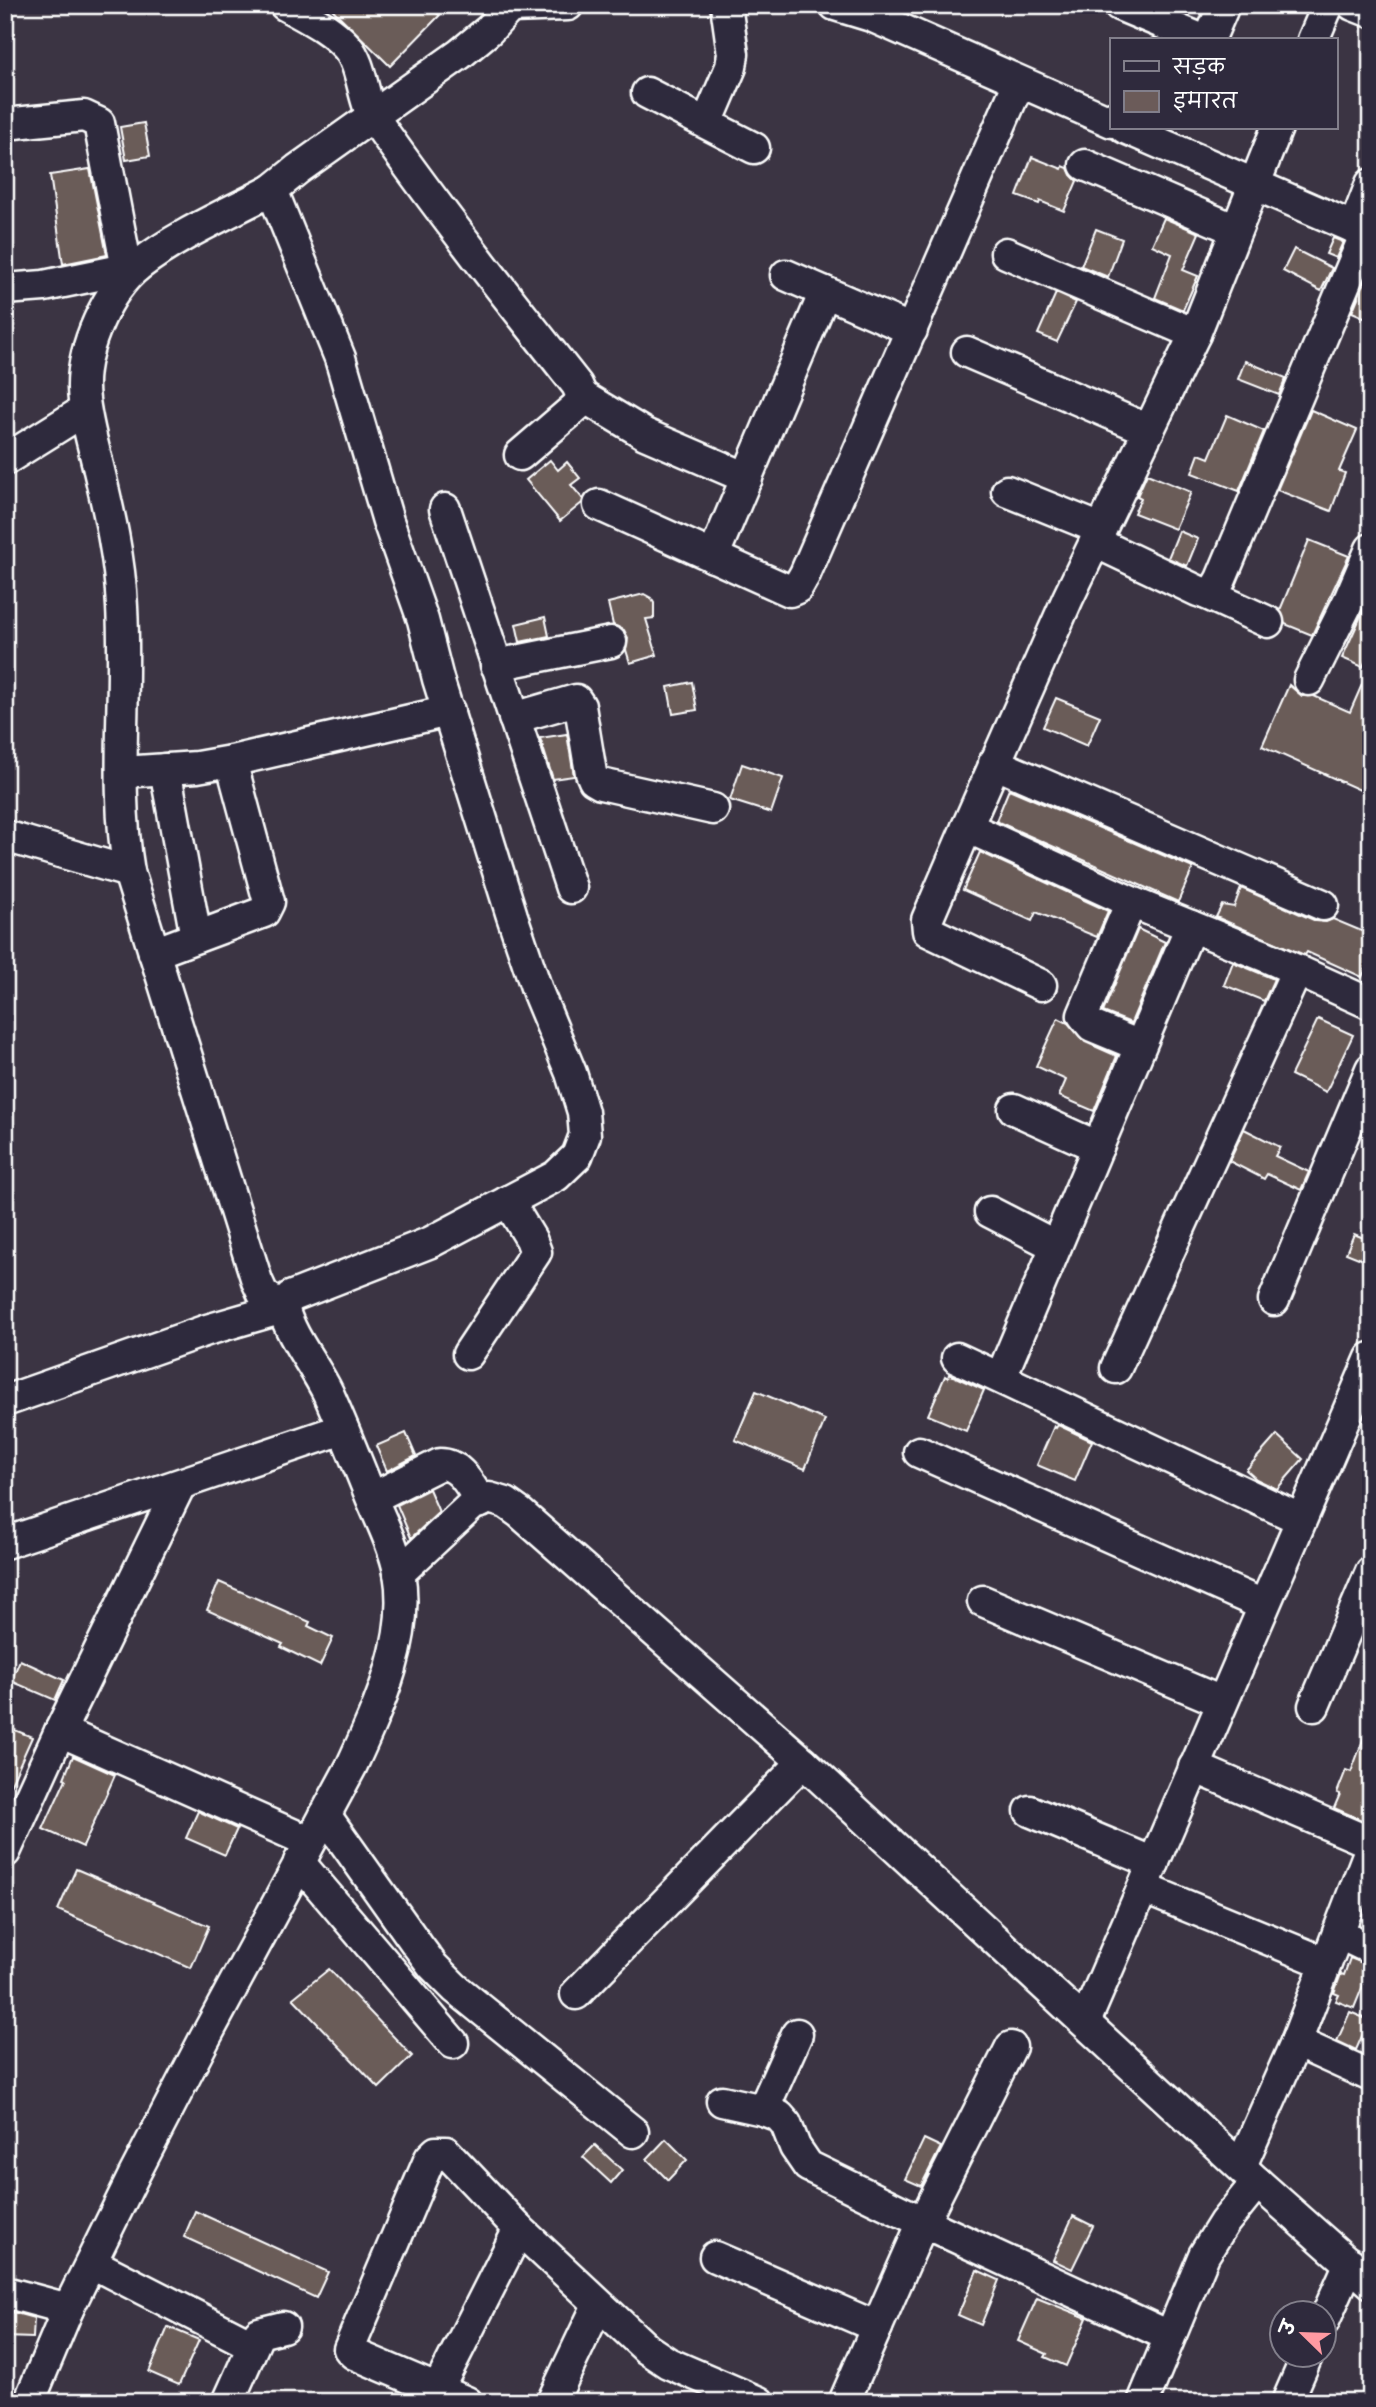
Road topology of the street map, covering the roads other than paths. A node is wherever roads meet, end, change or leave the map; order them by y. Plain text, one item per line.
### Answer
1 (285, 5) edge
2 (568, 5) edge
3 (726, 5) edge
4 (835, 5) edge
5 (1119, 5) edge
6 (1328, 5) edge
7 (1353, 5) edge
8 (511, 6) edge
9 (1222, 10) dead end
10 (1371, 12) edge
11 (1198, 38) edge
12 (1210, 38) edge
13 (1314, 38) edge
14 (1019, 82) junction
15 (647, 93) dead end
16 (374, 117) junction
17 (1110, 121) edge
18 (707, 123) junction
19 (5, 124) edge
20 (1136, 130) edge
21 (1276, 130) edge
22 (1168, 136) edge
23 (754, 148) dead end
24 (1085, 165) dead end
25 (1254, 184) junction
26 (1371, 184) edge
27 (272, 190) junction
28 (1236, 230) junction
29 (1363, 232) edge
30 (1006, 253) dead end
31 (132, 268) junction
32 (786, 275) dead end
33 (5, 289) edge
34 (825, 292) junction
35 (912, 330) junction
36 (1195, 334) junction
37 (967, 352) dead end
38 (582, 396) junction
39 (85, 410) junction
40 (1149, 430) junction
41 (520, 455) dead end
42 (5, 460) edge
43 (747, 478) junction
44 (1007, 491) dead end
45 (599, 505) dead end
46 (445, 509) dead end
47 (1098, 536) junction
48 (1371, 549) edge
49 (713, 557) junction
50 (1207, 594) junction
51 (1361, 602) edge
52 (1268, 622) dead end
53 (611, 642) dead end
54 (496, 665) junction
55 (1309, 680) dead end
56 (449, 711) junction
57 (514, 718) junction
58 (231, 761) junction
59 (994, 763) junction
60 (165, 769) junction
61 (123, 772) junction
62 (713, 809) dead end
63 (967, 827) junction
64 (5, 836) edge
65 (129, 872) junction
66 (571, 888) dead end
67 (1131, 902) junction
68 (1323, 905) dead end
69 (1191, 926) junction
70 (196, 937) junction
71 (154, 953) junction
72 (1297, 970) junction
73 (1041, 985) dead end
74 (1371, 1004) edge
75 (1140, 1046) junction
76 (1371, 1069) edge
77 (1014, 1109) dead end
78 (1098, 1147) junction
79 (508, 1201) junction
80 (990, 1212) dead end
81 (1056, 1245) junction
82 (1274, 1300) dead end
83 (283, 1308) junction
84 (468, 1354) dead end
85 (957, 1357) dead end
86 (1371, 1358) edge
87 (1116, 1368) dead end
88 (1001, 1377) junction
89 (5, 1401) edge
90 (343, 1429) junction
91 (919, 1452) dead end
92 (180, 1485) junction
93 (372, 1499) junction
94 (481, 1502) junction
95 (1300, 1519) junction
96 (5, 1543) edge
97 (1371, 1572) edge
98 (399, 1573) junction
99 (983, 1601) dead end
100 (1263, 1605) junction
101 (1222, 1702) junction
102 (1314, 1706) dead end
103 (60, 1731) junction
104 (803, 1762) junction
105 (1194, 1767) junction
106 (16, 1802) edge
107 (1030, 1811) dead end
108 (325, 1815) junction
109 (5, 1852) edge
110 (304, 1852) junction
111 (1368, 1860) edge
112 (1149, 1876) junction
113 (1338, 1933) junction
114 (1371, 1949) edge
115 (1326, 1964) junction
116 (576, 1994) dead end
117 (1085, 2022) junction
118 (797, 2034) dead end
119 (1296, 2042) junction
120 (453, 2043) dead end
121 (1011, 2047) dead end
122 (1371, 2076) edge
123 (722, 2101) dead end
124 (763, 2110) junction
125 (633, 2132) dead end
126 (1249, 2174) junction
127 (923, 2222) junction
128 (519, 2229) junction
129 (715, 2257) dead end
130 (92, 2263) junction
131 (1360, 2273) edge
132 (5, 2292) edge
133 (1338, 2302) edge
134 (598, 2305) junction
135 (68, 2309) junction
136 (283, 2327) dead end
137 (877, 2327) junction
138 (1169, 2336) junction
139 (252, 2345) junction
140 (1302, 2368) edge
141 (438, 2389) junction
142 (22, 2396) edge
143 (228, 2402) edge
144 (467, 2402) edge
145 (552, 2402) edge
146 (759, 2402) edge
147 (844, 2402) edge
148 (1143, 2402) edge
149 (1287, 2402) edge

1 - 16 street
2 - 8 street
3 - 18 street
4 - 14 street
5 - 11 street
6 - 13 street
7 - 10 street
8 - 16 street
9 - 12 street
14 - 17 street
14 - 35 street
15 - 18 street
16 - 27 street
16 - 38 street
18 - 23 street
19 - 31 street
20 - 22 street
21 - 25 street
22 - 25 street
24 - 28 street
25 - 28 street
25 - 29 street
26 - 29 street
27 - 31 street
27 - 56 street
28 - 36 street
29 - 50 street
30 - 36 street
31 - 33 street
31 - 39 street
32 - 34 street
34 - 35 street
34 - 43 street
35 - 49 street
36 - 40 street
37 - 40 street
38 - 41 street
38 - 43 street
39 - 42 street
39 - 61 street
40 - 47 street
43 - 49 street
44 - 47 street
45 - 49 street
46 - 54 street
47 - 50 street
47 - 59 street
48 - 51 street
50 - 52 street
51 - 55 street
53 - 54 street
54 - 57 street
56 - 58 street
56 - 79 street
57 - 62 street
57 - 66 street
58 - 60 street
58 - 70 street
59 - 63 street
59 - 68 street
60 - 61 street
60 - 70 street
61 - 65 street
63 - 67 street
63 - 73 street
64 - 65 street
65 - 71 street
67 - 69 street
67 - 75 street
69 - 72 street
69 - 75 street
70 - 71 street
71 - 83 street
72 - 74 street
72 - 87 street
75 - 78 street
76 - 82 street
77 - 78 street
78 - 81 street
79 - 83 street
79 - 84 street
80 - 81 street
81 - 88 street
83 - 89 street
83 - 90 street
85 - 88 street
86 - 95 street
88 - 95 street
90 - 92 street
90 - 93 street
91 - 100 street
92 - 96 street
92 - 103 street
93 - 94 street
93 - 98 street
94 - 98 street
94 - 104 street
95 - 100 street
97 - 102 street
98 - 108 street
99 - 101 street
100 - 101 street
101 - 105 street
103 - 106 street
103 - 110 street
104 - 116 street
104 - 117 street
105 - 111 street
105 - 112 street
106 - 109 street
107 - 112 street
108 - 110 street
108 - 125 street
110 - 120 street
110 - 130 street
111 - 113 street
112 - 115 street
112 - 117 street
113 - 114 street
113 - 115 street
115 - 119 street
117 - 126 street
118 - 124 street
119 - 122 street
119 - 126 street
121 - 127 street
123 - 124 street
124 - 127 street
126 - 131 street
126 - 138 street
127 - 137 street
127 - 138 street
128 - 134 street
128 - 141 street
128 - 141 street
129 - 137 street
130 - 135 street
130 - 139 street
131 - 133 street
132 - 135 street
134 - 145 street
134 - 146 street
135 - 142 street
136 - 139 street
137 - 147 street
138 - 148 street
139 - 143 street
140 - 149 street
141 - 144 street

